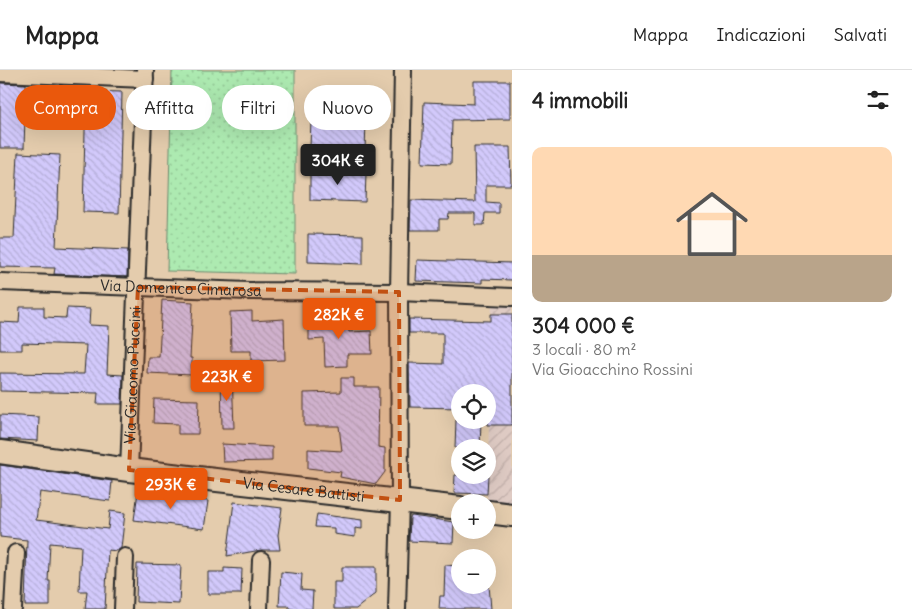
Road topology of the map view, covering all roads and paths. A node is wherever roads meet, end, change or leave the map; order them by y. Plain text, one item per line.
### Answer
1 (403, 70) edge
2 (0, 73) edge
3 (145, 74) edge
4 (0, 282) edge
5 (138, 287) junction
6 (399, 292) junction
7 (512, 298) edge
8 (0, 452) edge
9 (130, 470) junction
10 (400, 500) junction
11 (451, 507) edge
12 (496, 513) edge
13 (512, 515) edge
14 (16, 553) dead end
15 (125, 557) dead end
16 (261, 560) dead end
17 (13, 609) edge
18 (123, 609) edge
19 (259, 609) edge
20 (396, 609) edge

1 - 6 street
2 - 3 street
3 - 5 street, Via Giacomo Puccini
4 - 5 street, Via Domenico Cimarosa
5 - 6 street, Via Domenico Cimarosa
5 - 9 street, Via Giacomo Puccini
6 - 7 street, Via Domenico Cimarosa
6 - 10 street
8 - 9 street, Via Cesare Battisti
9 - 10 street, Via Cesare Battisti
10 - 11 street, Via Cesare Battisti
10 - 20 street
12 - 13 street
14 - 17 street
15 - 18 street
16 - 19 street

